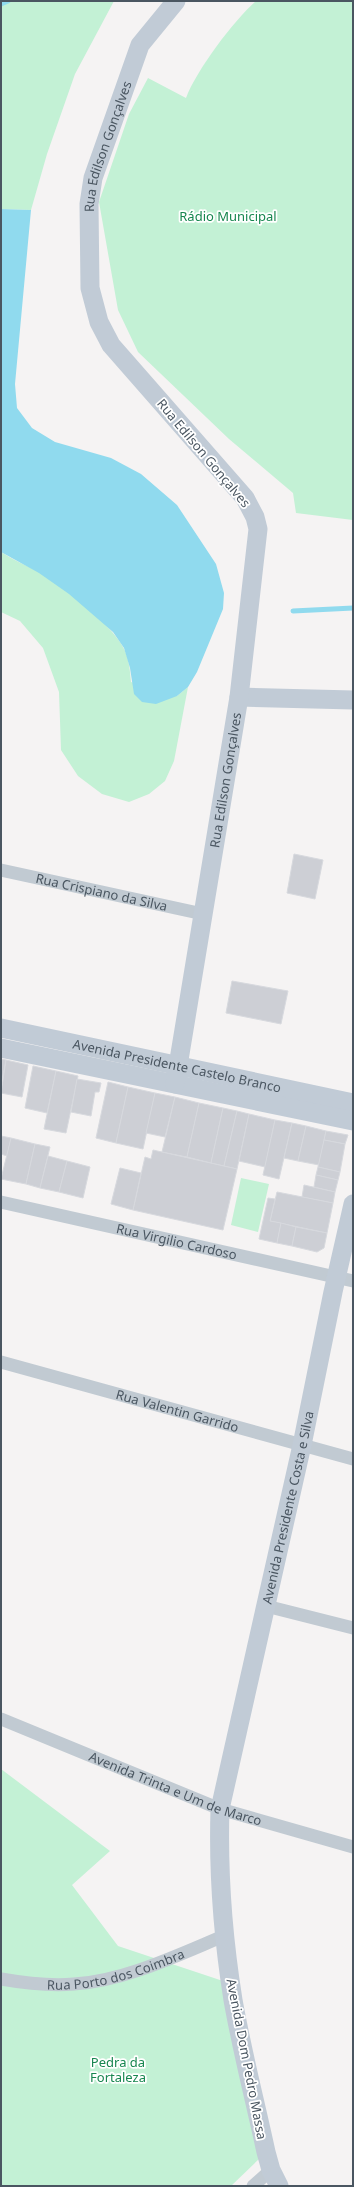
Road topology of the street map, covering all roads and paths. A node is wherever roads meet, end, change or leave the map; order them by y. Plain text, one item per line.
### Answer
1 (176, 1) edge
2 (239, 697) junction
3 (353, 700) edge
4 (1, 870) edge
5 (203, 914) junction
6 (1, 1028) edge
7 (1, 1048) edge
8 (176, 1075) junction
9 (353, 1103) edge
10 (353, 1121) edge
11 (1, 1202) edge
12 (353, 1204) edge
13 (344, 1279) edge
14 (1, 1362) edge
15 (302, 1445) junction
16 (353, 1459) edge
17 (266, 1606) junction
18 (353, 1628) edge
19 (1, 1719) edge
20 (220, 1809) junction
21 (353, 1847) edge
22 (226, 1935) junction
23 (1, 1979) edge
24 (275, 2178) edge
25 (253, 2186) edge

1 - 2 street, Rua Edilson Gonçalves
2 - 3 street
2 - 5 street, Rua Edilson Gonçalves
4 - 5 street, Rua Crispiano da Silva
5 - 8 street, Rua Edilson Gonçalves
6 - 8 street, Avenida Presidente Castelo Branco
7 - 8 street, Avenida Presidente Castelo Branco
8 - 9 street, Avenida Presidente Castelo Branco
8 - 10 street, Avenida Presidente Castelo Branco
11 - 13 street, Rua Virgilio Cardoso
12 - 13 street, Avenida Presidente Costa e Silva
13 - 15 street, Avenida Presidente Costa e Silva
14 - 15 street, Rua Valentin Garrido
15 - 16 street, Rua Valentin Garrido
15 - 17 street, Avenida Presidente Costa e Silva
17 - 18 street
17 - 20 street, Avenida Presidente Costa e Silva
19 - 20 street, Avenida Trinta e Um de Marco
20 - 21 street, Avenida Trinta e Um de Marco
20 - 22 street, Avenida Dom Pedro Massa
22 - 23 street, Rua Porto dos Coimbra
22 - 24 street, Avenida Dom Pedro Massa
24 - 25 street

